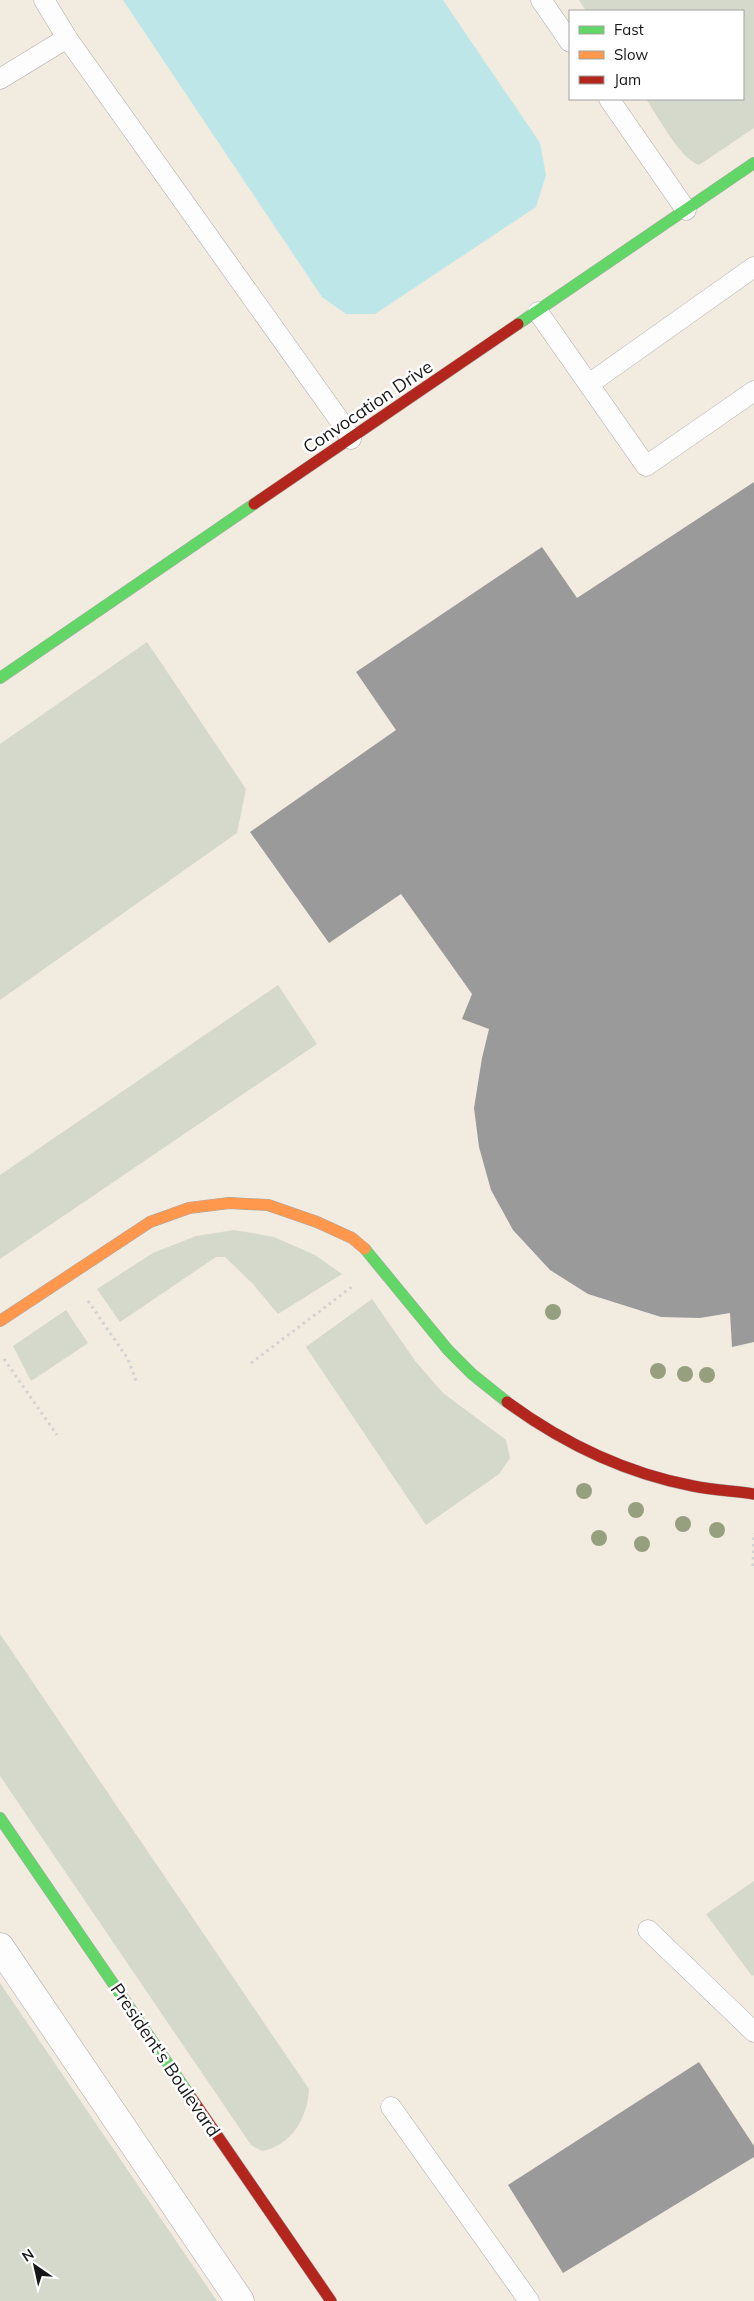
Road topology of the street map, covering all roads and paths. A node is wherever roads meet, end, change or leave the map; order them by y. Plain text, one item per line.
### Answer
1 (44, 0) edge
2 (541, 0) edge
3 (67, 38) junction
4 (569, 41) edge
5 (0, 79) edge
6 (610, 100) edge
7 (754, 163) edge
8 (686, 210) junction
9 (754, 267) edge
10 (538, 312) junction
11 (589, 384) junction
12 (754, 391) edge
13 (351, 439) junction
14 (0, 678) edge
15 (354, 1285) dead end
16 (86, 1298) dead end
17 (0, 1322) edge
18 (4, 1359) dead end
19 (251, 1363) dead end
20 (136, 1381) dead end
21 (57, 1435) dead end
22 (754, 1494) edge
23 (754, 1533) edge
24 (753, 1566) edge
25 (0, 1818) edge
26 (648, 1930) dead end
27 (0, 1947) edge
28 (754, 2032) edge
29 (391, 2107) dead end
30 (240, 2301) edge
31 (331, 2301) edge
32 (529, 2301) edge

1 - 3 lane
2 - 4 lane
3 - 5 lane
3 - 13 lane
6 - 8 lane
7 - 8 street, Convocation Drive
8 - 10 street, Convocation Drive
9 - 11 lane
10 - 11 lane
10 - 13 street, Convocation Drive
11 - 12 lane
13 - 14 street, Convocation Drive
15 - 19 path
16 - 20 path
17 - 22 street
18 - 21 path
23 - 24 path
25 - 31 street, President's Boulevard
26 - 28 lane
27 - 30 street
29 - 32 lane

